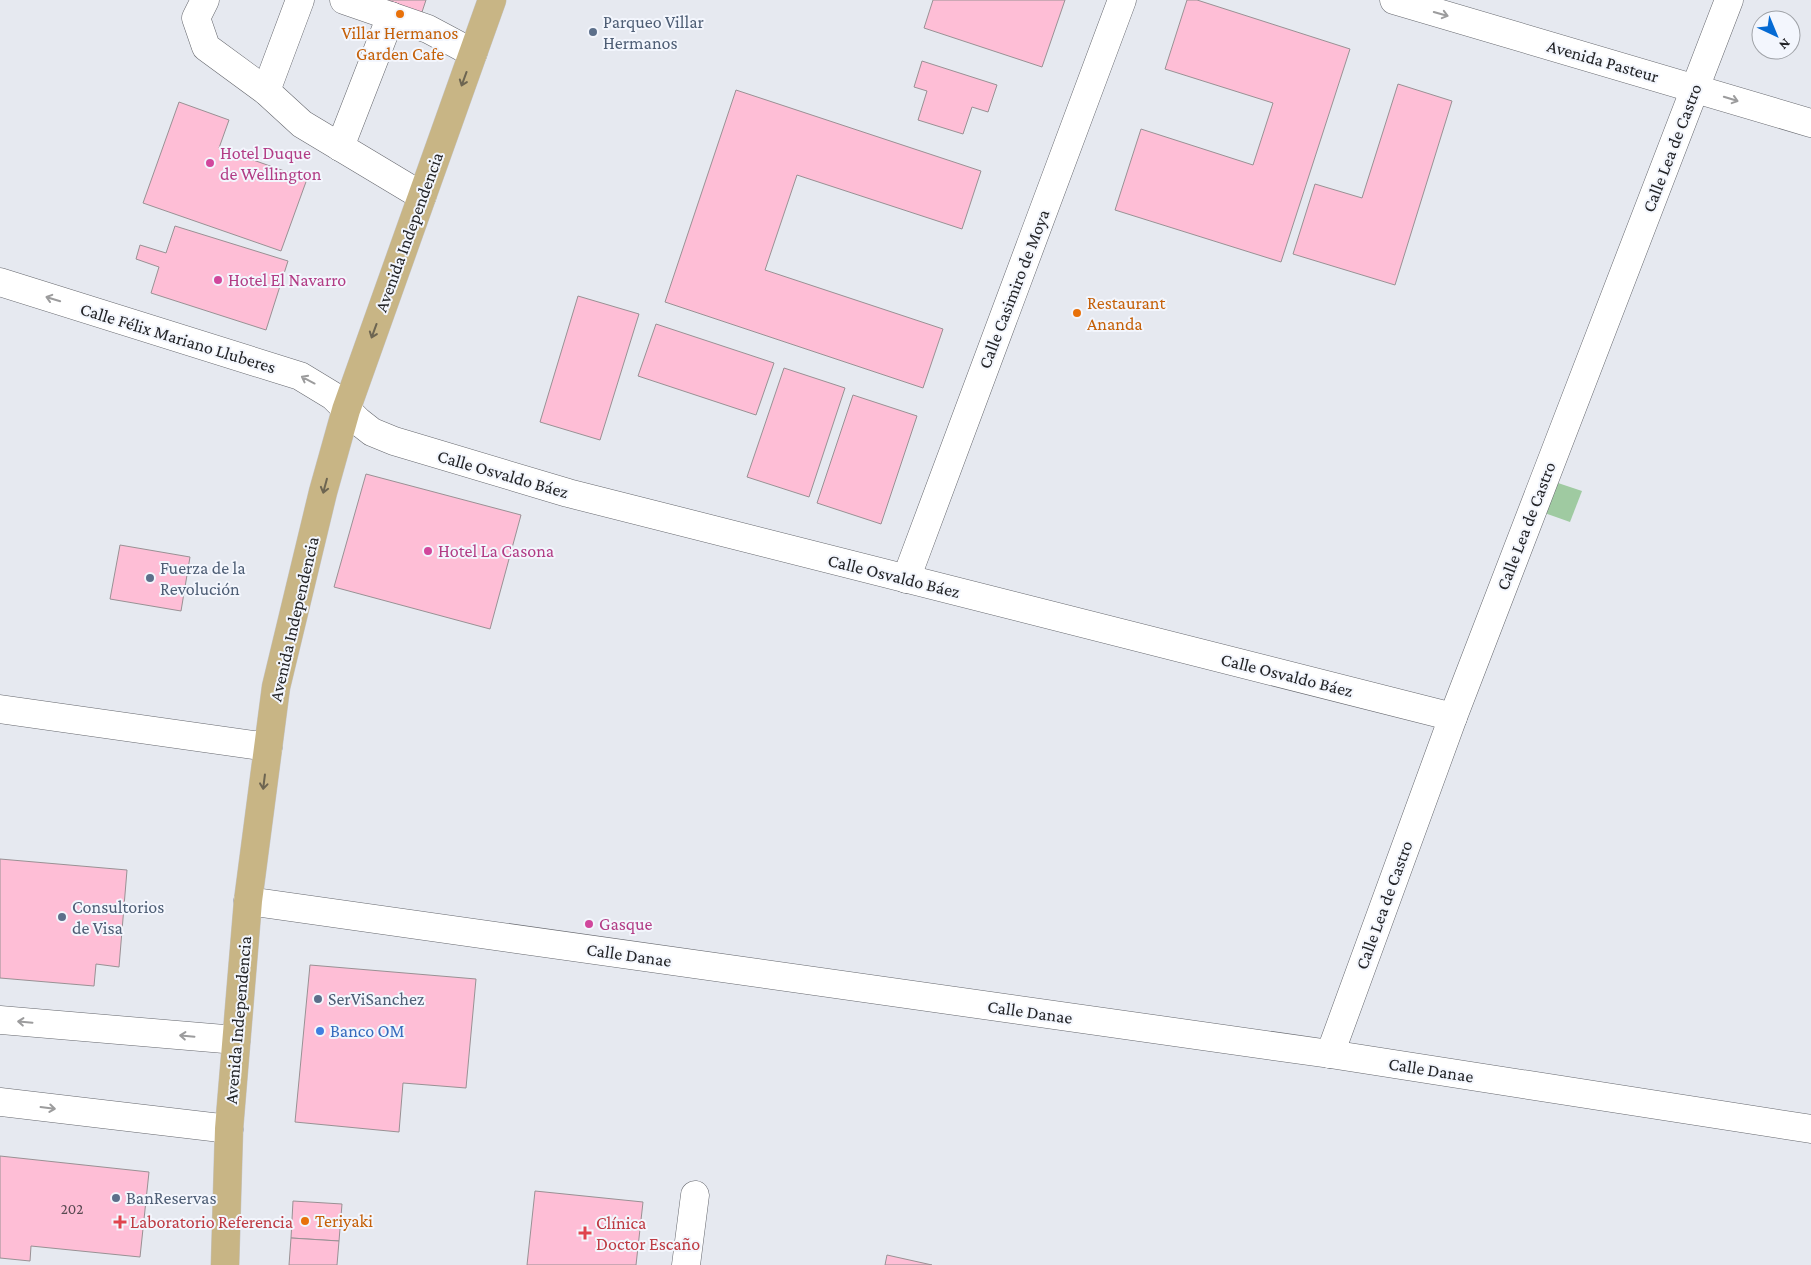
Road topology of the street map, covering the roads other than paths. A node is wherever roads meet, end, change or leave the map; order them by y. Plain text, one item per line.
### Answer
1 (205, 0) edge
2 (300, 0) edge
3 (344, 0) edge
4 (492, 0) edge
5 (1122, 0) edge
6 (1394, 0) edge
7 (1729, 0) edge
8 (392, 16) junction
9 (473, 53) junction
10 (1695, 88) junction
11 (266, 90) junction
12 (1811, 123) edge
13 (340, 147) junction
14 (422, 196) junction
15 (0, 282) edge
16 (346, 410) junction
17 (906, 579) junction
18 (0, 709) edge
19 (1453, 717) junction
20 (268, 747) junction
21 (248, 901) junction
22 (0, 1020) edge
23 (236, 1040) junction
24 (1330, 1054) junction
25 (0, 1102) edge
26 (229, 1129) junction
27 (1811, 1129) edge
28 (695, 1195) dead end
29 (225, 1265) edge
30 (686, 1265) edge

1 - 11 street
2 - 11 street
3 - 8 street
4 - 9 main road, Avenida Independencia
5 - 17 street, Calle Casimiro de Moya
6 -> 10 street, Avenida Pasteur
7 - 10 street, Calle Lea de Castro
8 - 9 street
8 - 13 street
9 -> 14 main road, Avenida Independencia
10 -> 12 street, Avenida Pasteur
10 - 19 street, Calle Lea de Castro
11 - 13 street
13 - 14 street
14 -> 16 main road, Avenida Independencia
16 -> 15 street, Calle Félix Mariano Lluberes
16 - 17 street, Calle Osvaldo Báez
16 -> 20 main road, Avenida Independencia
17 - 19 street, Calle Osvaldo Báez
18 - 20 street
19 - 24 street, Calle Lea de Castro
20 -> 21 main road, Avenida Independencia
21 - 23 main road, Avenida Independencia
21 - 24 street, Calle Danae
23 -> 22 street
23 - 26 main road, Avenida Independencia
24 - 27 street, Calle Danae
25 -> 26 street
26 - 29 main road, Avenida Independencia
28 - 30 street

